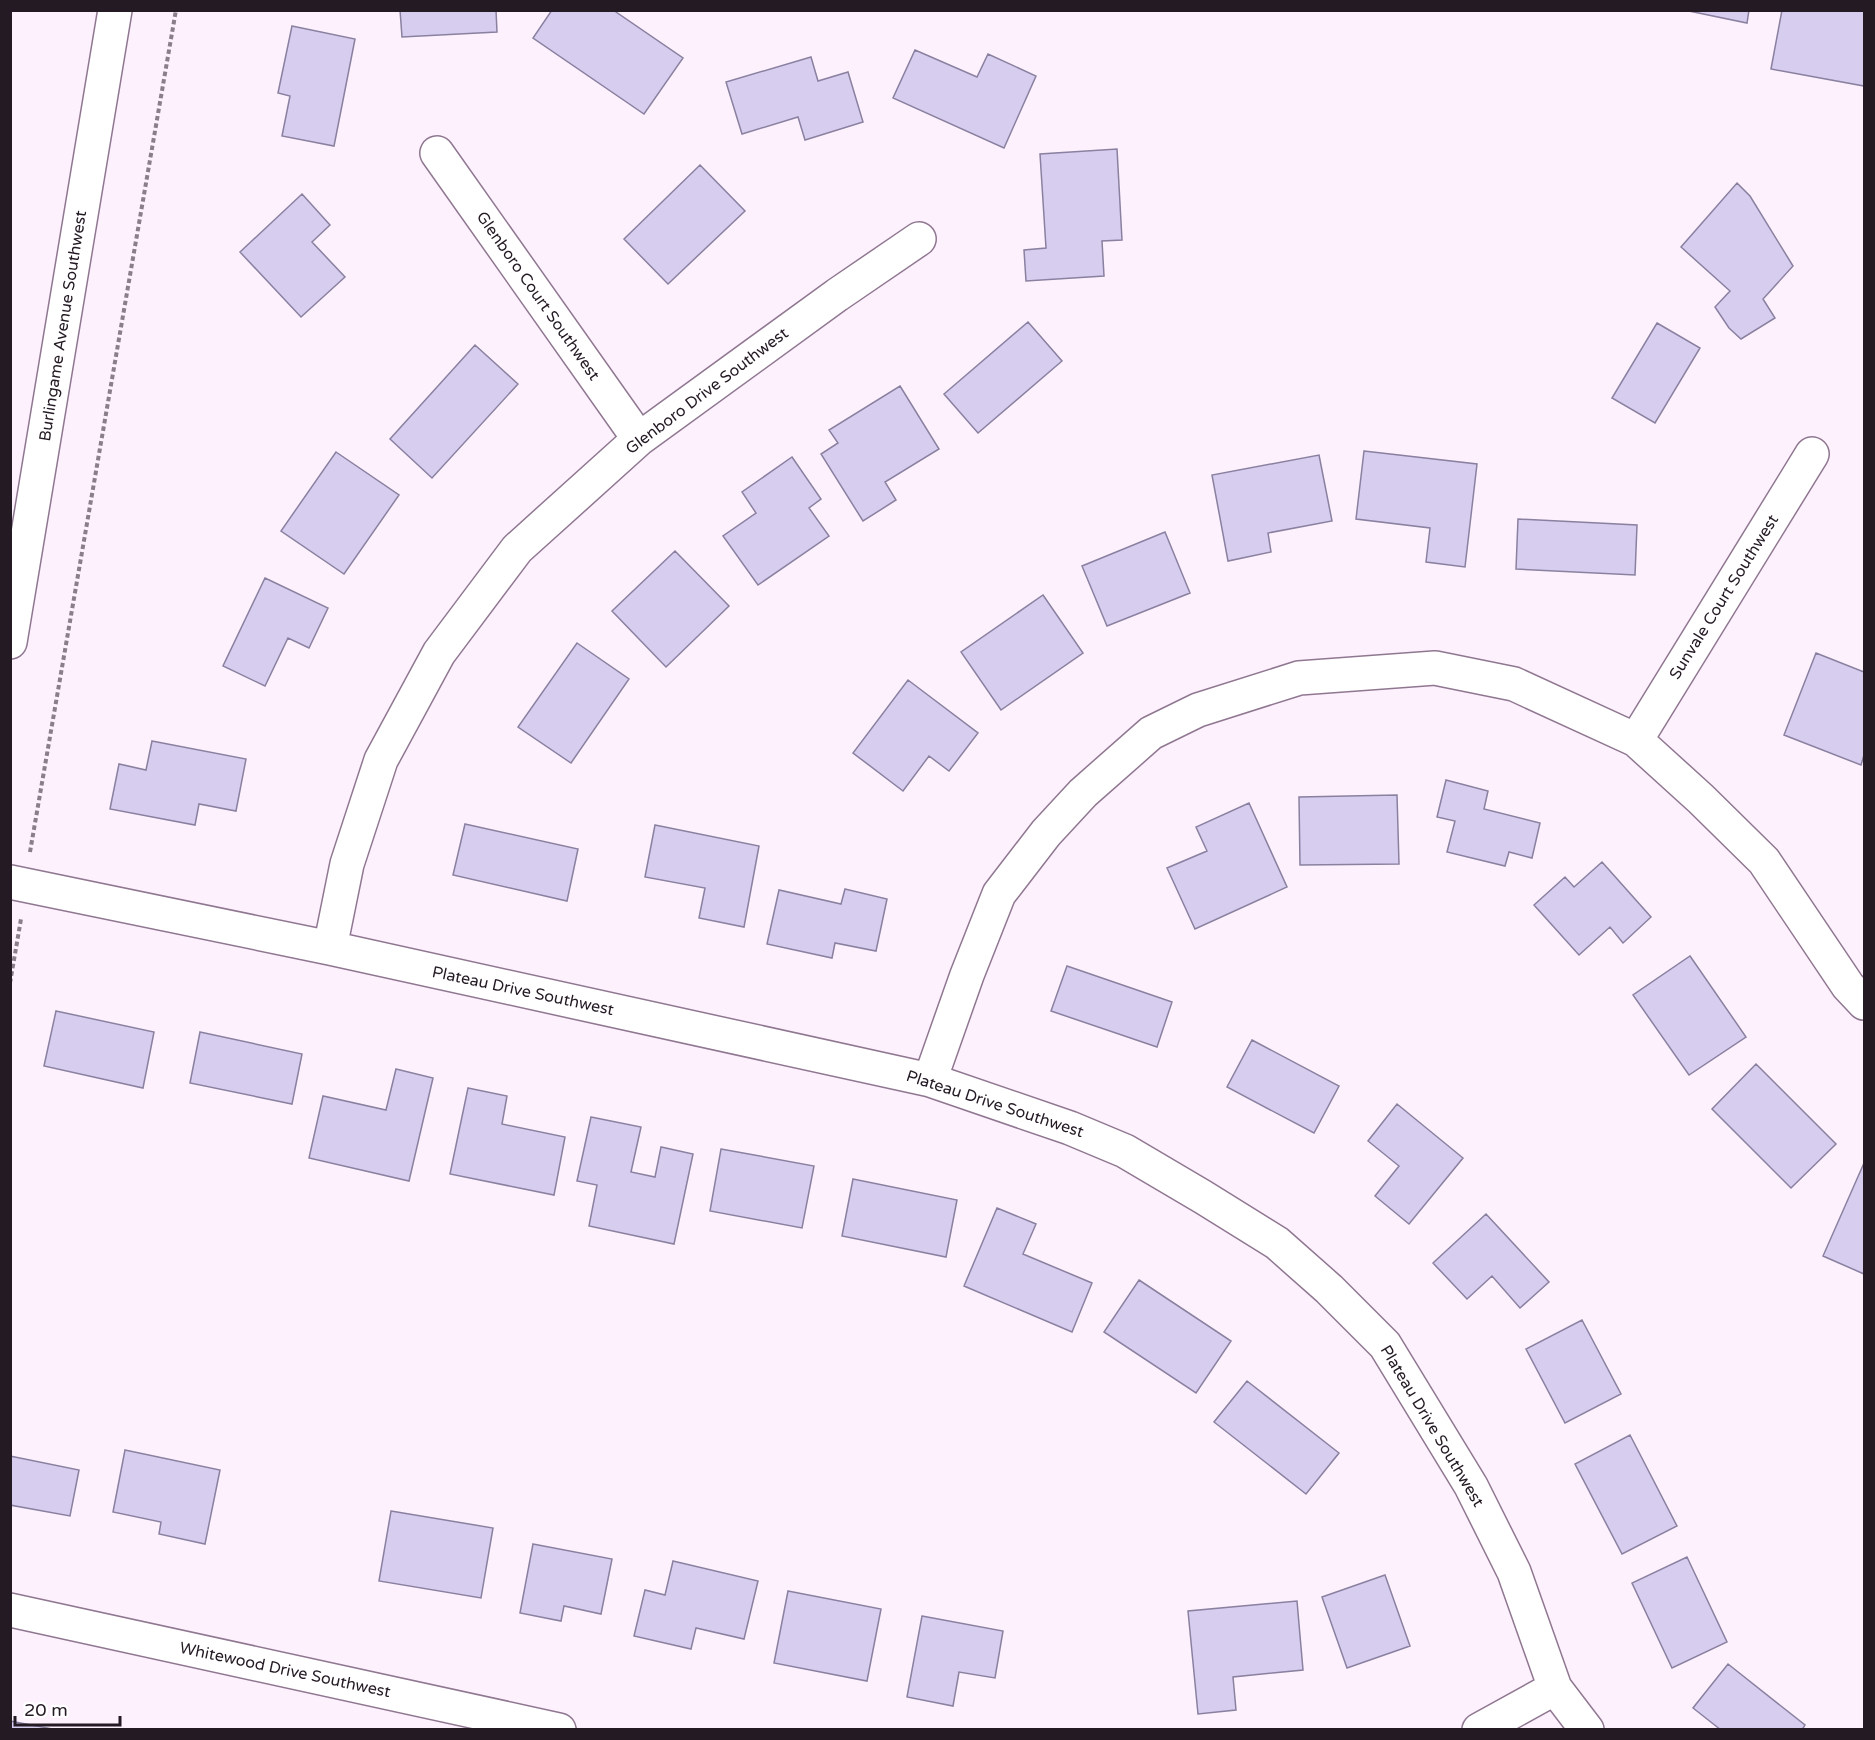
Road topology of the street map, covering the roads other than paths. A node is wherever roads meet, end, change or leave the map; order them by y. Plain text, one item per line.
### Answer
1 (115, 10) edge
2 (437, 153) dead end
3 (919, 239) dead end
4 (639, 439) junction
5 (1812, 454) dead end
6 (17, 567) edge
7 (10, 642) edge
8 (1635, 740) junction
9 (18, 884) edge
10 (330, 948) junction
11 (1864, 1003) edge
12 (930, 1080) junction
13 (10, 1610) edge
14 (1555, 1688) junction
15 (559, 1730) edge
16 (1479, 1730) edge
17 (1587, 1730) edge

1 - 6 street, Burlingame Avenue Southwest
2 - 4 street, Glenboro Court Southwest
3 - 4 street, Glenboro Drive Southwest
4 - 10 street, Glenboro Drive Southwest
5 - 8 street, Sunvale Court Southwest
6 - 7 street, Burlingame Avenue Southwest
8 - 11 street
8 - 12 street
9 - 10 street, Plateau Drive Southwest
10 - 12 street, Plateau Drive Southwest
12 - 14 street, Plateau Drive Southwest
13 - 15 street, Whitewood Drive Southwest
14 - 16 street
14 - 17 street, Plateau Drive Southwest

